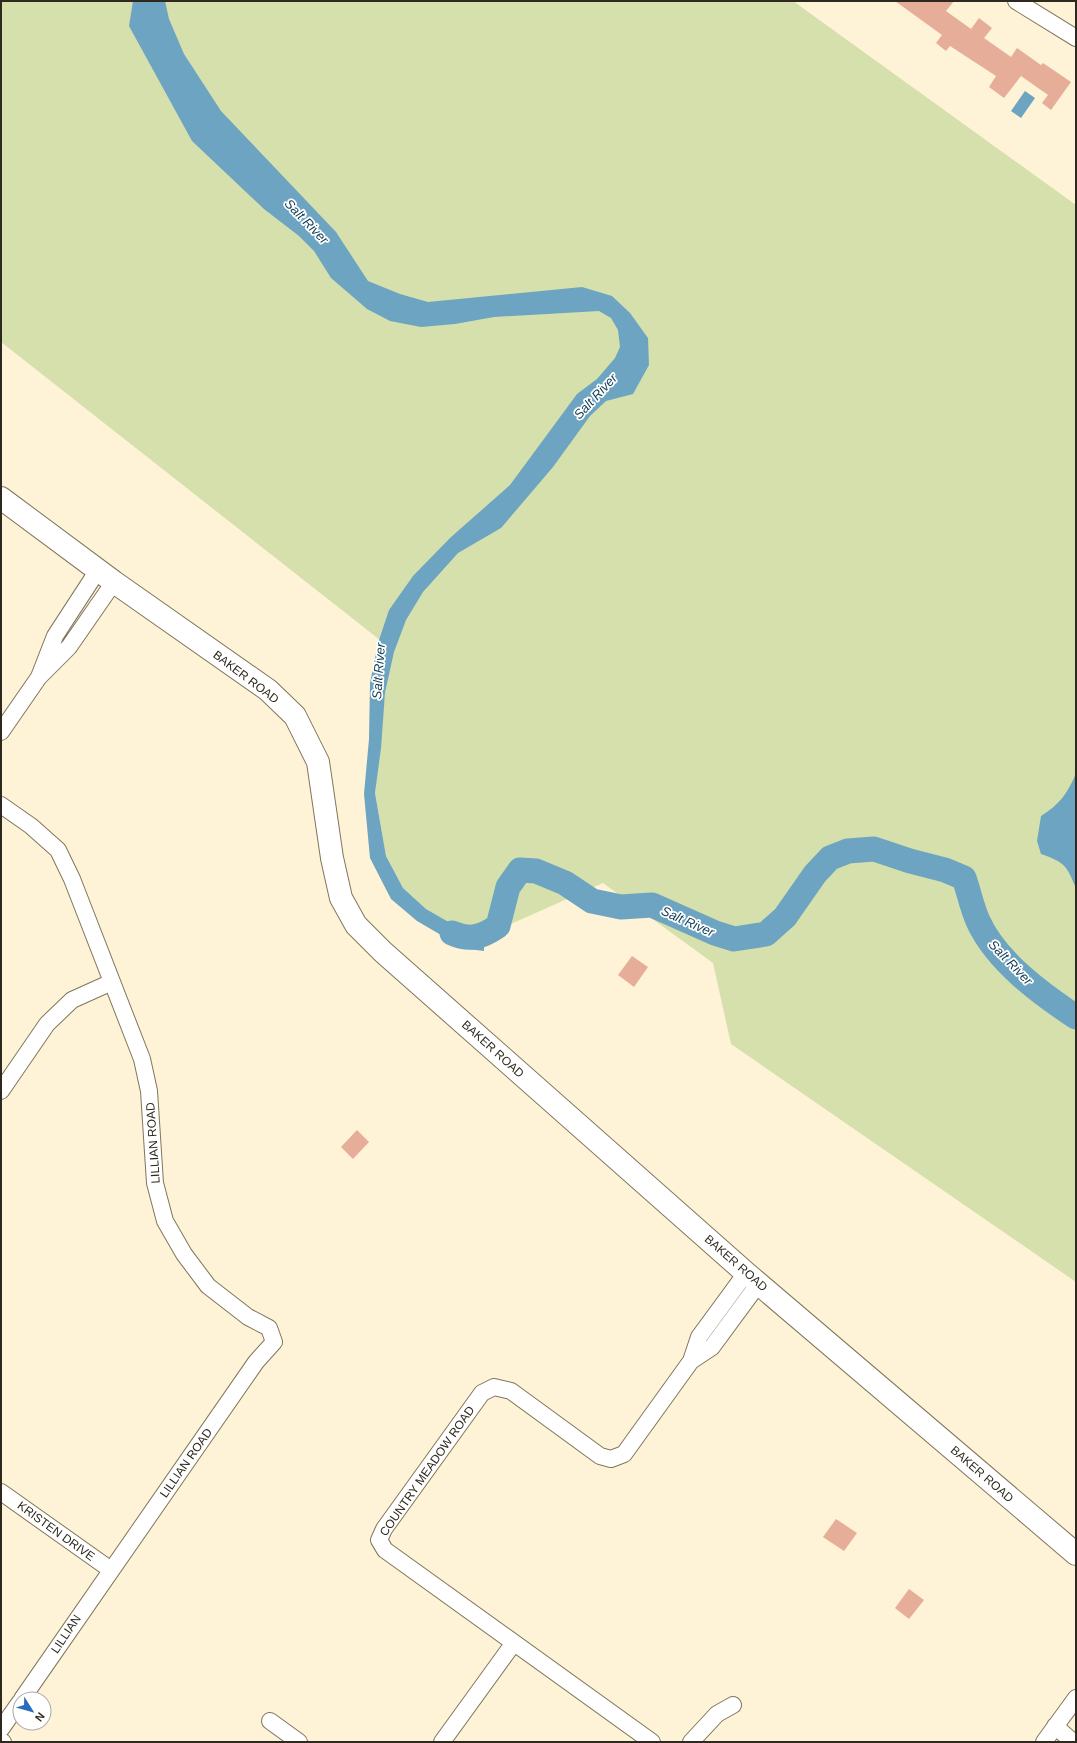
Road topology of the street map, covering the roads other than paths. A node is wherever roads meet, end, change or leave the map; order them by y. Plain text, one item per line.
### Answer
1 (1016, 1) edge
2 (1076, 38) edge
3 (1, 498) edge
4 (106, 576) junction
5 (1, 732) edge
6 (1, 806) edge
7 (112, 982) junction
8 (1, 1092) edge
9 (753, 1278) junction
10 (1, 1492) edge
11 (1076, 1554) edge
12 (111, 1570) junction
13 (513, 1644) junction
14 (28, 1691) edge
15 (1076, 1698) edge
16 (734, 1705) dead end
17 (12, 1714) edge
18 (270, 1721) dead end
19 (1055, 1726) junction
20 (1, 1730) edge
21 (299, 1742) edge
22 (442, 1742) edge
23 (652, 1742) edge
24 (691, 1742) edge
25 (1044, 1742) edge
26 (1073, 1742) edge

1 - 2 street
3 - 4 street, BAKER ROAD
4 - 5 street
4 - 9 street, BAKER ROAD
6 - 7 street, LILLIAN ROAD
7 - 8 street
7 - 12 street, LILLIAN ROAD
9 - 11 street, BAKER ROAD
9 - 13 street, COUNTRY MEADOW ROAD
10 - 12 street, KRISTEN DRIVE
12 - 14 street, LILLIAN
13 - 22 street
13 - 23 street, COUNTRY MEADOW ROAD
15 - 19 street
16 - 24 street
17 - 20 street
18 - 21 street
19 - 25 street
19 - 26 street

